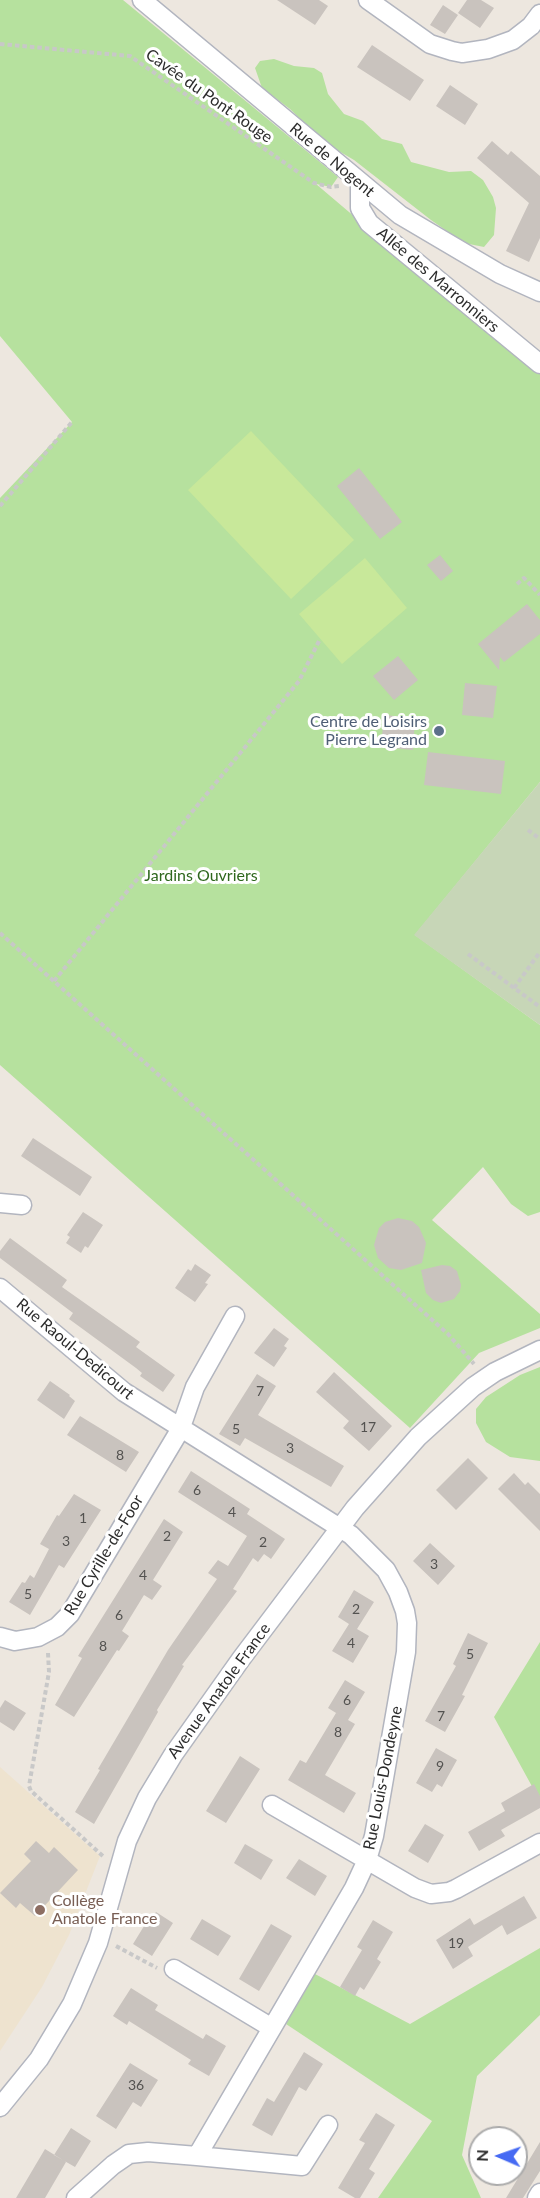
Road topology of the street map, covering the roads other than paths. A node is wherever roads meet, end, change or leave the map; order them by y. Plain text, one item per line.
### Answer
1 (142, 0) edge
2 (368, 0) edge
3 (540, 14) edge
4 (360, 184) junction
5 (540, 292) edge
6 (540, 364) edge
7 (0, 1203) edge
8 (22, 1205) dead end
9 (0, 1288) edge
10 (235, 1316) dead end
11 (540, 1350) edge
12 (180, 1430) junction
13 (340, 1527) junction
14 (0, 1637) edge
15 (272, 1805) dead end
16 (540, 1843) edge
17 (367, 1860) junction
18 (174, 1969) road end
19 (272, 2028) junction
20 (0, 2107) edge
21 (328, 2125) dead end
22 (197, 2156) junction
23 (540, 2193) edge
24 (76, 2198) edge
25 (537, 2198) edge

1 - 4 street, Rue de Nogent
2 - 3 street
4 - 5 street, Rue de Nogent
4 - 6 street, Allée des Marronniers
7 - 8 street
9 - 12 street, Rue Raoul-Dedicourt
10 - 12 street
11 - 13 street, Avenue Anatole France
12 - 13 street, Rue Raoul-Dedicourt
12 - 14 street, Rue Cyrille-de-Foor
13 - 17 street, Rue Louis-Dondeyne
13 - 20 street, Avenue Anatole France
15 - 17 street
16 - 17 street
17 - 19 street, Rue Louis-Dondeyne
18 - 19 street
19 - 22 street, Rue Louis-Dondeyne
21 - 22 street
22 - 24 street
23 - 25 street

